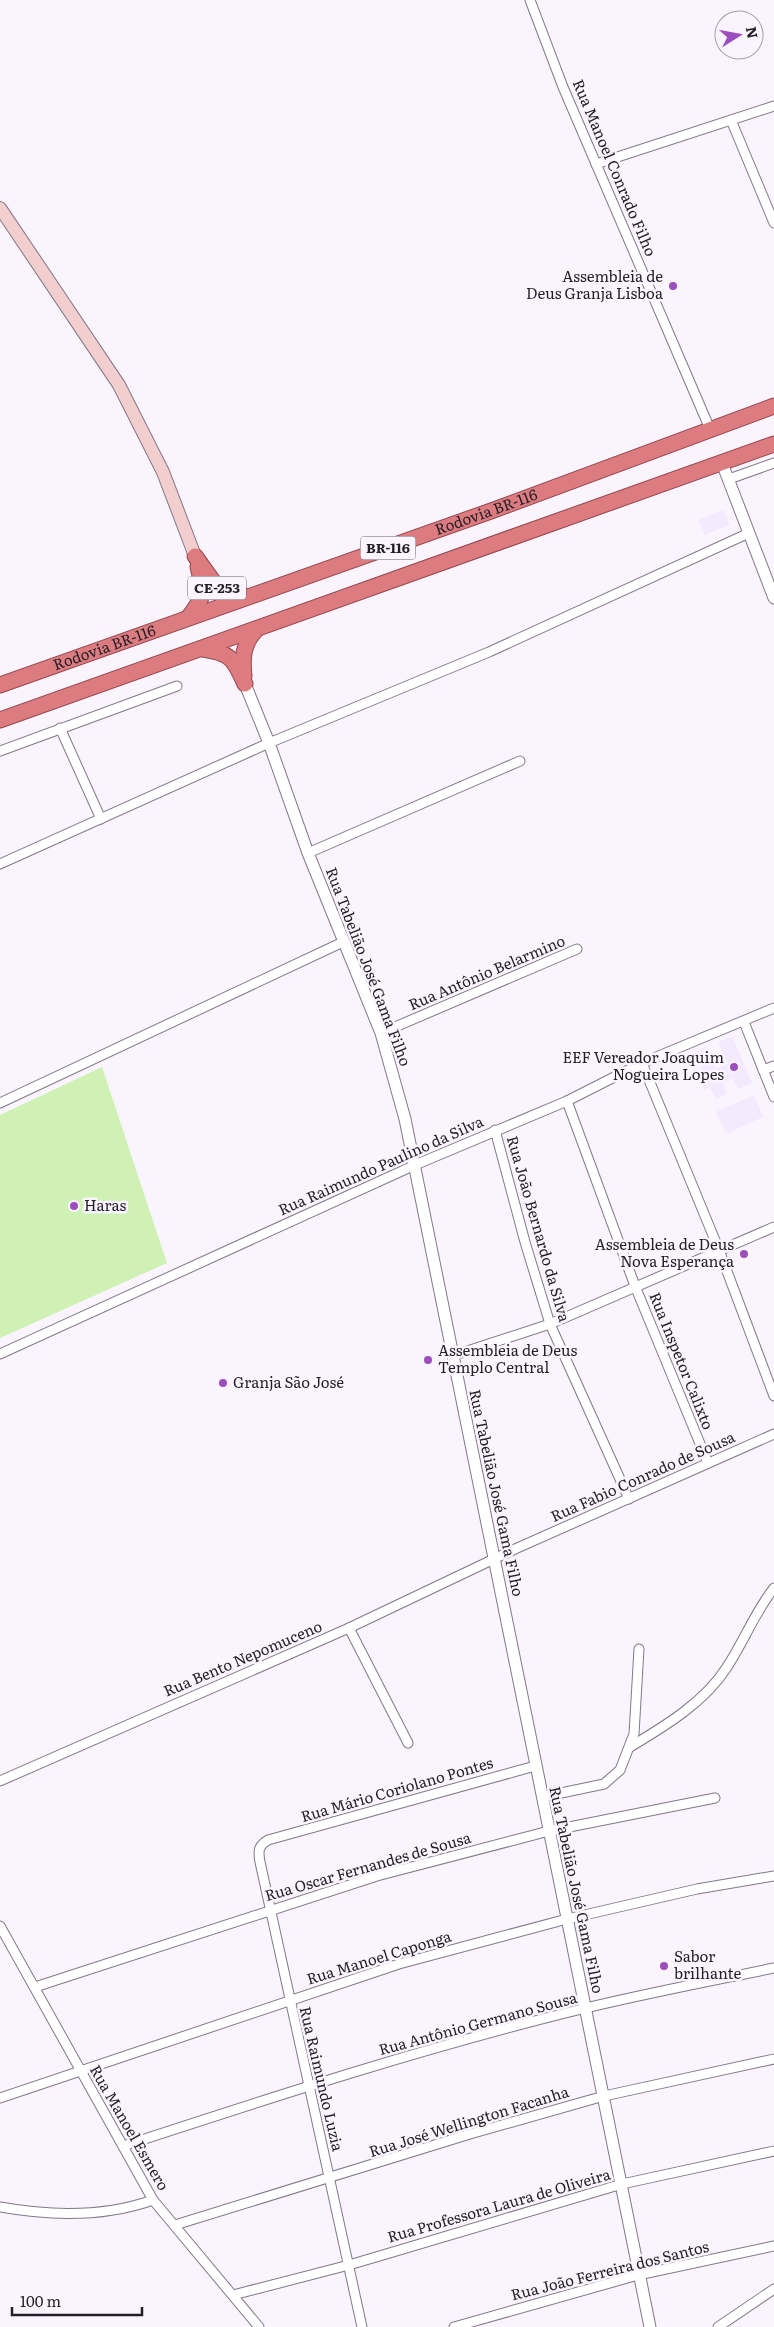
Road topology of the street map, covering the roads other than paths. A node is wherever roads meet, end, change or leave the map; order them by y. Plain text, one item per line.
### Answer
1 (530, 0) edge
2 (774, 106) edge
3 (731, 120) junction
4 (596, 164) junction
5 (0, 208) edge
6 (774, 223) edge
7 (774, 396) edge
8 (774, 406) edge
9 (716, 427) junction
10 (774, 444) edge
11 (722, 463) junction
12 (774, 463) edge
13 (729, 479) junction
14 (749, 533) junction
15 (195, 556) junction
16 (253, 596) junction
17 (774, 598) edge
18 (188, 618) junction
19 (257, 630) junction
20 (202, 649) junction
21 (245, 684) junction
22 (0, 685) edge
23 (177, 686) dead end
24 (0, 720) edge
25 (60, 728) junction
26 (268, 743) junction
27 (0, 750) edge
28 (520, 761) dead end
29 (102, 818) junction
30 (308, 853) junction
31 (0, 864) edge
32 (343, 942) junction
33 (577, 950) dead end
34 (774, 1008) edge
35 (744, 1022) junction
36 (381, 1033) junction
37 (642, 1063) junction
38 (774, 1066) edge
39 (763, 1070) junction
40 (774, 1097) edge
41 (567, 1100) junction
42 (0, 1103) edge
43 (495, 1130) junction
44 (416, 1165) junction
45 (774, 1227) edge
46 (719, 1250) junction
47 (635, 1286) junction
48 (550, 1324) junction
49 (0, 1354) edge
50 (452, 1356) junction
51 (774, 1396) edge
52 (774, 1434) edge
53 (708, 1463) junction
54 (629, 1499) junction
55 (496, 1559) junction
56 (774, 1588) edge
57 (350, 1628) junction
58 (640, 1649) dead end
59 (408, 1743) dead end
60 (630, 1747) junction
61 (535, 1766) junction
62 (0, 1781) edge
63 (542, 1797) junction
64 (715, 1798) dead end
65 (549, 1831) junction
66 (268, 1840) joint
67 (774, 1876) edge
68 (270, 1910) junction
69 (567, 1919) junction
70 (0, 1926) edge
71 (774, 1968) edge
72 (35, 1987) junction
73 (290, 2000) junction
74 (586, 2008) junction
75 (774, 2059) edge
76 (80, 2071) junction
77 (309, 2086) junction
78 (604, 2096) junction
79 (0, 2098) edge
80 (123, 2146) junction
81 (774, 2151) edge
82 (329, 2179) junction
83 (622, 2184) junction
84 (153, 2200) junction
85 (0, 2207) edge
86 (175, 2225) junction
87 (774, 2246) edge
88 (349, 2265) junction
89 (638, 2275) junction
90 (774, 2289) edge
91 (233, 2295) junction
92 (259, 2327) edge
93 (362, 2327) edge
94 (454, 2327) edge
95 (650, 2327) edge
96 (718, 2327) edge

1 - 4 street, Rua Manoel Conrado Filho
2 - 3 street
3 - 4 street
3 - 6 street
4 - 9 street, Rua Manoel Conrado Filho
5 - 15 main road, CE-253
7 - 9 highway
8 - 9 highway, Rodovia BR-116 / BR-116
9 - 16 highway, Rodovia BR-116 / BR-116
10 - 11 highway, BR-116
11 - 13 street
11 - 19 highway, BR-116
12 - 13 street
13 - 14 street
14 - 17 street
14 - 26 street
15 - 16 highway, CE-253
15 - 18 highway, CE-253
16 - 18 highway, Rodovia BR-116 / BR-116
18 - 22 highway, Rodovia BR-116 / BR-116
19 - 20 highway, BR-116
19 - 21 highway
20 - 21 highway
20 - 24 highway, BR-116
21 - 26 street, Rua Tabelião José Gama Filho
23 - 25 street
25 - 27 street
25 - 29 street
26 - 29 street
26 - 30 street, Rua Tabelião José Gama Filho
28 - 30 street
29 - 31 street
30 - 32 street, Rua Tabelião José Gama Filho
32 - 36 street, Rua Tabelião José Gama Filho
32 - 42 street
33 - 36 street, Rua Antônio Belarmino
34 - 35 street, Rua Raimundo Paulino da Silva
35 - 37 street, Rua Raimundo Paulino da Silva
35 - 39 street
36 - 44 street, Rua Tabelião José Gama Filho
37 - 41 street, Rua Raimundo Paulino da Silva
37 - 46 street
38 - 39 street
39 - 40 street
41 - 43 street, Rua Raimundo Paulino da Silva
41 - 47 street, Rua Inspetor Calixto
43 - 44 street, Rua Raimundo Paulino da Silva
43 - 48 street, Rua João Bernardo da Silva
44 - 49 street, Rua Raimundo Paulino da Silva
44 - 50 street, Rua Tabelião José Gama Filho
45 - 46 street
46 - 47 street
46 - 51 street
47 - 48 street
47 - 53 street, Rua Inspetor Calixto
48 - 50 street
48 - 54 street, Rua João Bernardo da Silva
50 - 55 street, Rua Tabelião José Gama Filho
52 - 53 street, Rua Fabio Conrado de Sousa
53 - 54 street, Rua Fabio Conrado de Sousa
54 - 55 street, Rua Fabio Conrado de Sousa
55 - 57 street, Rua Bento Nepomuceno
55 - 61 street, Rua Tabelião José Gama Filho
56 - 60 street
57 - 59 street
57 - 62 street, Rua Bento Nepomuceno
58 - 60 street
60 - 63 street
61 - 63 street, Rua Tabelião José Gama Filho
61 - 66 street, Rua Mário Coriolano Pontes
63 - 65 street, Rua Tabelião José Gama Filho
64 - 65 street, Rua Oscar Fernandes de Sousa
65 - 68 street, Rua Oscar Fernandes de Sousa
65 - 69 street, Rua Tabelião José Gama Filho
66 - 68 street, Rua Raimundo Luzia
67 - 69 street, Rua Manoel Caponga
68 - 72 street, Rua Oscar Fernandes de Sousa
68 - 73 street, Rua Raimundo Luzia
69 - 73 street, Rua Manoel Caponga
69 - 74 street, Rua Tabelião José Gama Filho
70 - 72 street, Rua Manoel Esmero
71 - 74 street, Rua Antônio Germano Sousa
72 - 76 street, Rua Manoel Esmero
73 - 76 street, Rua Manoel Caponga
73 - 77 street, Rua Raimundo Luzia
74 - 77 street, Rua Antônio Germano Sousa
74 - 78 street, Rua Tabelião José Gama Filho
75 - 78 street, Rua José Wellington Facanha
76 - 79 street, Rua Manoel Caponga
76 - 80 street, Rua Manoel Esmero
77 - 80 street, Rua Antônio Germano Sousa
77 - 82 street, Rua Raimundo Luzia
78 - 82 street, Rua José Wellington Facanha
78 - 83 street, Rua Tabelião José Gama Filho
80 - 84 street, Rua Manoel Esmero
81 - 83 street, Rua Professora Laura de Oliveira
82 - 86 street, Rua José Wellington Facanha
82 - 88 street, Rua Raimundo Luzia
83 - 88 street, Rua Professora Laura de Oliveira
83 - 89 street, Rua Tabelião José Gama Filho
84 - 85 street
84 - 86 street, Rua Manoel Esmero
86 - 91 street, Rua Manoel Esmero
87 - 89 street, Rua João Ferreira dos Santos
88 - 91 street, Rua Professora Laura de Oliveira
88 - 93 street, Rua Raimundo Luzia
89 - 94 street, Rua João Ferreira dos Santos
89 - 95 street, Rua Tabelião José Gama Filho
90 - 96 street
91 - 92 street, Rua Manoel Esmero

